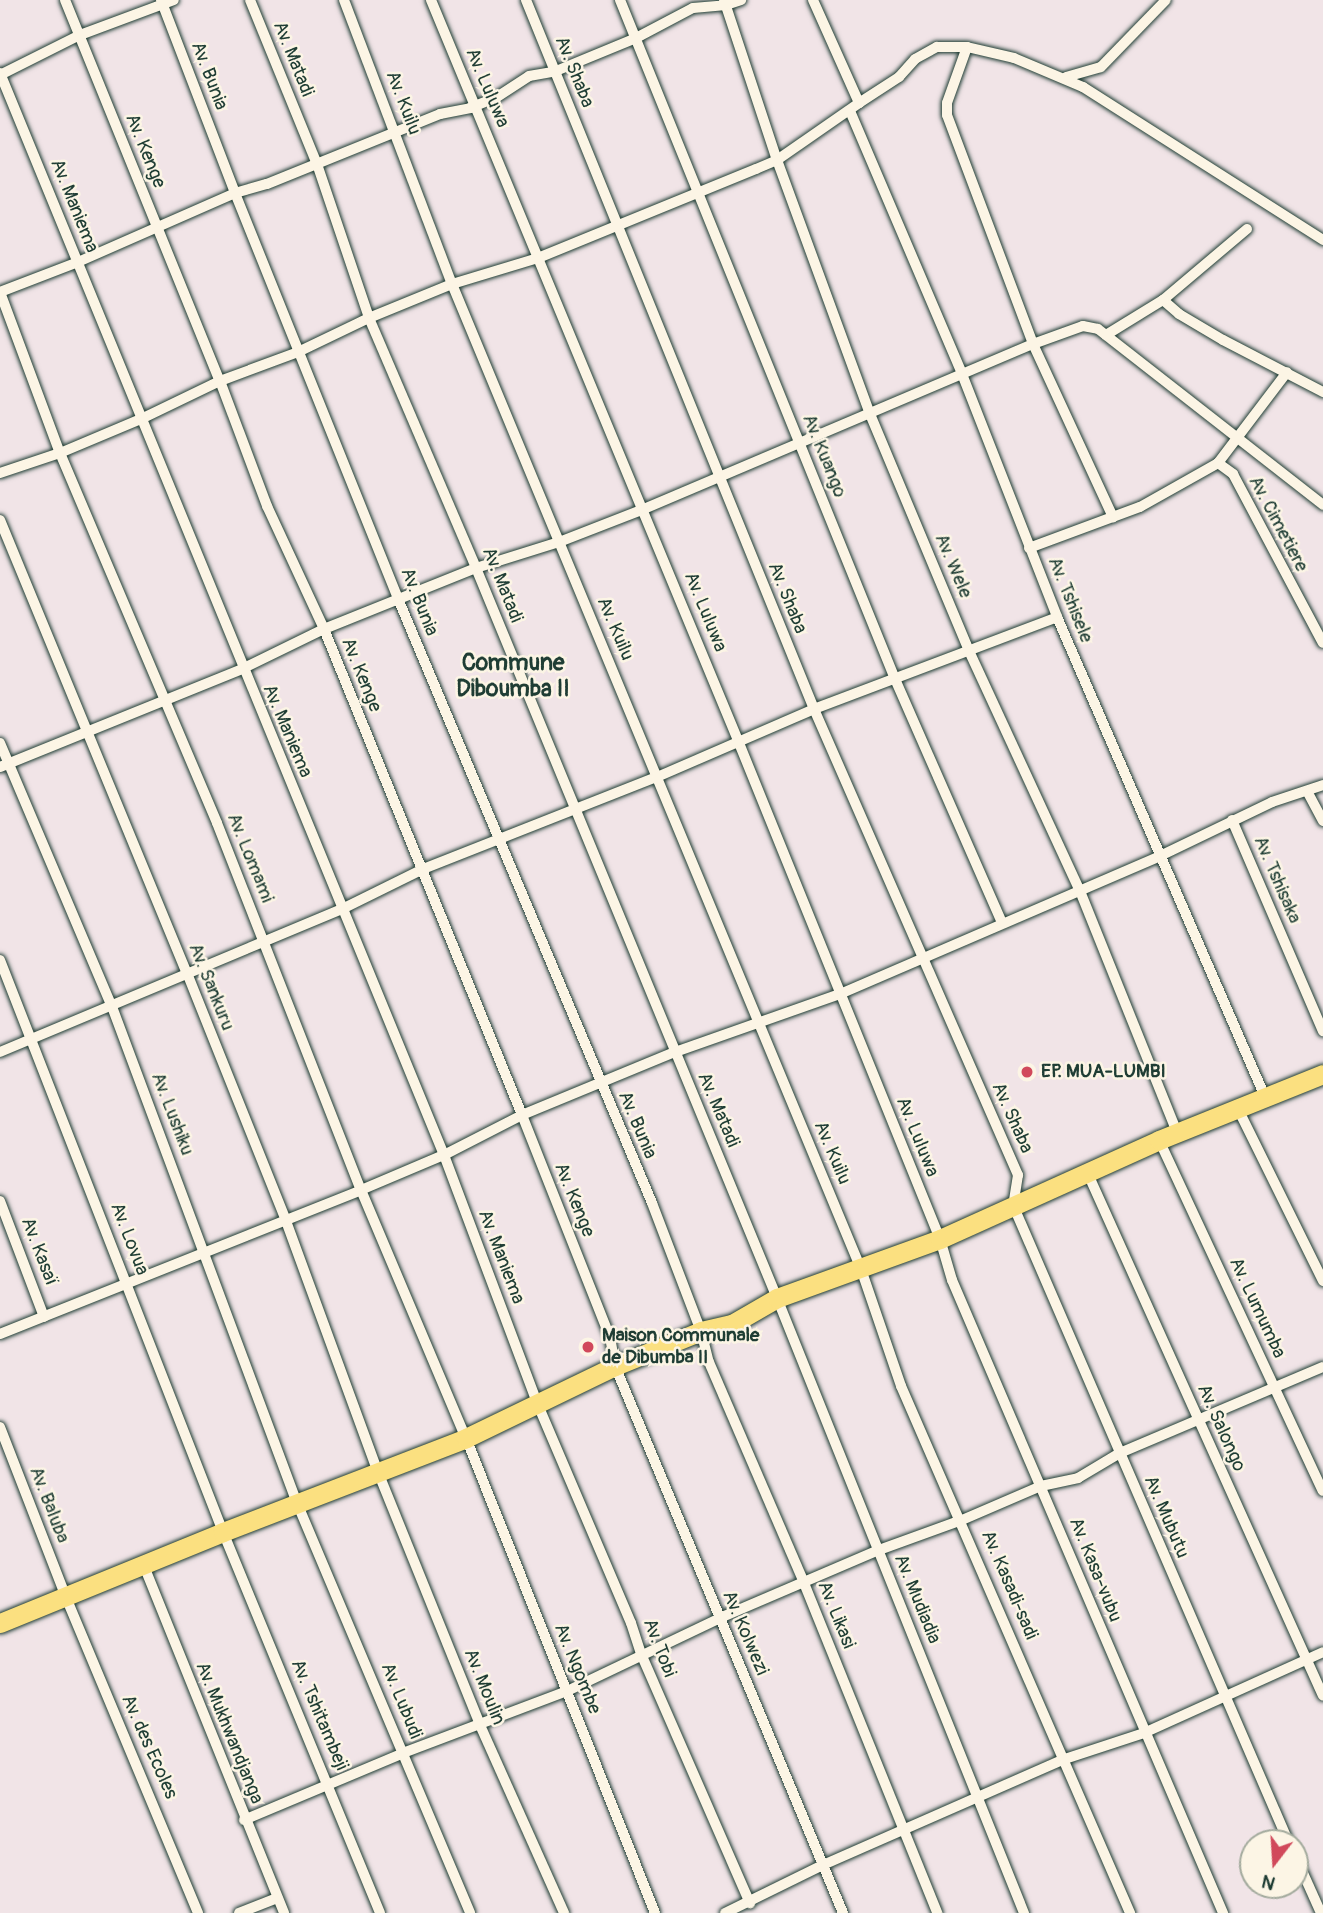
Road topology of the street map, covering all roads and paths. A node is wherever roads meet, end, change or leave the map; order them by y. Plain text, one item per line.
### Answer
1 (65, 0) edge
2 (250, 0) edge
3 (344, 0) edge
4 (431, 0) edge
5 (526, 0) edge
6 (620, 0) edge
7 (741, 0) edge
8 (813, 0) edge
9 (1166, 0) edge
10 (166, 1) edge
11 (725, 3) edge
12 (80, 35) junction
13 (636, 38) junction
14 (967, 47) junction
15 (556, 71) junction
16 (0, 74) edge
17 (1066, 77) junction
18 (859, 103) junction
19 (476, 105) junction
20 (850, 111) junction
21 (397, 133) junction
22 (777, 160) junction
23 (317, 164) junction
24 (697, 192) junction
25 (235, 193) junction
26 (615, 226) junction
27 (158, 228) junction
28 (1247, 229) dead end
29 (1323, 240) edge
30 (538, 258) junction
31 (78, 262) junction
32 (452, 284) junction
33 (0, 292) edge
34 (1163, 300) junction
35 (369, 318) junction
36 (1106, 335) junction
37 (1033, 344) junction
38 (298, 352) junction
39 (1287, 372) junction
40 (962, 374) junction
41 (220, 381) junction
42 (1323, 392) edge
43 (870, 414) junction
44 (141, 419) junction
45 (1235, 437) junction
46 (800, 444) junction
47 (60, 453) junction
48 (1217, 463) junction
49 (0, 473) edge
50 (718, 476) junction
51 (1323, 505) edge
52 (644, 509) junction
53 (1113, 517) junction
54 (0, 520) edge
55 (559, 541) junction
56 (1029, 548) junction
57 (476, 568) junction
58 (399, 601) junction
59 (1057, 617) junction
60 (324, 629) junction
61 (1322, 640) edge
62 (969, 651) junction
63 (242, 669) junction
64 (895, 679) junction
65 (165, 700) junction
66 (814, 709) junction
67 (88, 731) junction
68 (0, 743) edge
69 (739, 743) junction
70 (5, 765) edge
71 (657, 777) junction
72 (1323, 785) edge
73 (1307, 791) junction
74 (573, 808) junction
75 (1232, 820) junction
76 (1323, 821) edge
77 (500, 840) junction
78 (1160, 856) junction
79 (423, 869) junction
80 (1080, 891) junction
81 (342, 909) junction
82 (1002, 923) junction
83 (264, 943) junction
84 (921, 958) junction
85 (0, 960) edge
86 (187, 973) junction
87 (840, 994) junction
88 (111, 1003) junction
89 (759, 1023) junction
90 (1323, 1031) edge
91 (32, 1037) junction
92 (0, 1052) edge
93 (675, 1052) junction
94 (1322, 1079) edge
95 (600, 1085) junction
96 (1266, 1099) junction
97 (1238, 1110) junction
98 (522, 1115) junction
99 (1168, 1137) junction
100 (444, 1155) junction
101 (1088, 1174) junction
102 (361, 1190) junction
103 (0, 1200) edge
104 (1013, 1205) junction
105 (286, 1221) junction
106 (940, 1239) junction
107 (206, 1253) junction
108 (861, 1269) junction
109 (1323, 1281) edge
110 (128, 1284) junction
111 (777, 1298) junction
112 (44, 1317) junction
113 (701, 1331) junction
114 (0, 1334) edge
115 (615, 1366) junction
116 (1323, 1367) edge
117 (1274, 1386) junction
118 (538, 1405) junction
119 (1199, 1420) junction
120 (0, 1427) edge
121 (466, 1438) junction
122 (1119, 1453) junction
123 (378, 1472) junction
124 (1041, 1486) junction
125 (1323, 1491) edge
126 (297, 1503) junction
127 (962, 1520) junction
128 (223, 1532) junction
129 (879, 1550) junction
130 (144, 1566) junction
131 (804, 1583) junction
132 (65, 1595) junction
133 (720, 1618) junction
134 (0, 1623) edge
135 (1323, 1651) edge
136 (642, 1656) junction
137 (1306, 1659) junction
138 (567, 1691) junction
139 (1224, 1696) junction
140 (1323, 1696) edge
141 (480, 1725) junction
142 (1144, 1733) junction
143 (403, 1754) junction
144 (1065, 1759) junction
145 (330, 1786) junction
146 (978, 1797) junction
147 (244, 1820) junction
148 (1283, 1829) edge
149 (906, 1831) junction
150 (823, 1864) junction
151 (1309, 1886) edge
152 (277, 1898) junction
153 (750, 1903) junction
154 (198, 1913) edge
155 (239, 1913) edge
156 (284, 1913) edge
157 (380, 1913) edge
158 (470, 1913) edge
159 (564, 1913) edge
160 (655, 1913) edge
161 (725, 1913) edge
162 (843, 1913) edge
163 (937, 1913) edge
164 (1024, 1913) edge
165 (1130, 1913) edge
166 (1223, 1913) edge
167 (1321, 1913) edge

1 - 12 street, Av. Kenge
2 - 23 street, Av. Matadi
3 - 21 street, Av. Kuilu
4 - 19 street, Av. Luluwa
5 - 15 street, Av. Shaba
6 - 13 street, Av. Kuango
7 - 11 street
8 - 18 street
9 - 17 street
10 - 12 street
10 - 25 street, Av. Bunia
11 - 13 street
11 - 22 street, Av. Wele
12 - 16 street
12 - 27 street, Av. Kenge
13 - 15 street
13 - 24 street, Av. Kuango
14 - 17 street
14 - 18 street
14 - 37 street
15 - 19 street
15 - 26 street, Av. Shaba
16 - 31 street, Av. Maniema
17 - 29 street
18 - 20 street
19 - 21 street
19 - 30 street, Av. Luluwa
20 - 22 street
20 - 40 street, Av. Tshisele
21 - 23 street
21 - 32 street, Av. Kuilu
22 - 24 street
22 - 43 street, Av. Wele
23 - 25 street
23 - 35 street, Av. Matadi
24 - 26 street
24 - 46 street, Av. Kuango
25 - 27 street
25 - 38 street, Av. Bunia
26 - 30 street
26 - 50 street, Av. Shaba
27 - 31 street
27 - 41 street, Av. Kenge
28 - 34 street
30 - 32 street
30 - 52 street, Av. Luluwa
31 - 33 street
31 - 44 street, Av. Maniema
32 - 35 street
32 - 55 street, Av. Kuilu
33 - 47 street, Av. Lomami
34 - 36 street
34 - 39 street
35 - 38 street
35 - 57 street, Av. Matadi
36 - 37 street
36 - 45 street
37 - 40 street
37 - 53 street
38 - 41 street
38 - 58 street, Av. Bunia
39 - 42 street
39 - 45 street
40 - 43 street
40 - 56 street, Av. Tshisele
41 - 44 street
41 - 60 street, Av. Kenge
43 - 46 street
43 - 62 street, Av. Wele
44 - 47 street
44 - 63 street, Av. Maniema
45 - 48 street
45 - 51 street
46 - 50 street
46 - 64 street, Av. Kuango
47 - 49 street
47 - 65 street, Av. Lomami
48 - 53 street
48 - 61 street, Av. Cimetiere
50 - 52 street
50 - 66 street, Av. Shaba
52 - 55 street
52 - 69 street, Av. Luluwa
53 - 56 street
54 - 67 street, Av. Sankuru
55 - 57 street
55 - 71 street, Av. Kuilu
56 - 59 street, Av. Tshisele
57 - 58 street
57 - 74 street, Av. Matadi
58 - 60 street
58 - 77 street, Av. Bunia
59 - 62 street
59 - 78 street, Av. Tshisele
60 - 63 street
60 - 79 street, Av. Kenge
62 - 64 street
62 - 80 street, Av. Wele
63 - 65 street
63 - 81 street, Av. Maniema
64 - 66 street
64 - 82 street, Av. Kuango
65 - 67 street
65 - 83 street, Av. Lomami
66 - 69 street
66 - 84 street, Av. Shaba
67 - 70 street
67 - 86 street, Av. Sankuru
68 - 70 street, Av. Lushiku
69 - 71 street
69 - 87 street, Av. Luluwa
70 - 88 street, Av. Lushiku
71 - 74 street
71 - 89 street, Av. Kuilu
72 - 73 street
73 - 75 street
73 - 76 street
74 - 77 street
74 - 93 street, Av. Matadi
75 - 78 street
75 - 90 street, Av. Tshisaka
77 - 79 street
77 - 95 street, Av. Bunia
78 - 80 street
78 - 96 street, Av. Tshisele
79 - 81 street
79 - 98 street, Av. Kenge
80 - 82 street
80 - 99 street, Av. Wele
81 - 83 street
81 - 100 street, Av. Maniema
82 - 84 street
83 - 86 street
83 - 102 street, Av. Lomami
84 - 87 street
84 - 104 street, Av. Shaba
85 - 91 street, Av. Lovua
86 - 88 street
86 - 105 street, Av. Sankuru
87 - 89 street
87 - 106 street, Av. Luluwa
88 - 91 street
88 - 107 street, Av. Lushiku
89 - 93 street
89 - 108 street, Av. Kuilu
91 - 92 street
91 - 110 street, Av. Lovua
93 - 95 street
93 - 111 street, Av. Matadi
94 - 96 highway
95 - 98 street
95 - 113 street, Av. Bunia
96 - 97 highway
97 - 99 highway
97 - 109 street
98 - 100 street
98 - 115 street, Av. Kenge
99 - 101 highway
99 - 117 street, Av. Lumumba
100 - 102 street
100 - 118 street, Av. Maniema
101 - 104 highway
101 - 119 street, Av. Salongo
102 - 105 street
102 - 121 street, Av. Lomami
103 - 112 street, Av. Kasaï
104 - 106 highway
104 - 122 street, Av. Mubutu
105 - 107 street
105 - 123 street, Av. Sankuru
106 - 108 highway
106 - 124 street, Av. Kasa-vubu
107 - 110 street
107 - 126 street, Av. Lushiku
108 - 111 highway
108 - 127 street, Av. Kasadi-sadi
110 - 112 street
110 - 128 street, Av. Lovua
111 - 113 highway
111 - 129 street, Av. Mudiadia
112 - 114 street
113 - 115 highway
113 - 131 street, Av. Likasi
115 - 118 highway
115 - 133 street, Av. Kolwezi
116 - 117 street
117 - 119 street
117 - 125 street, Av. Lumumba
118 - 121 highway
118 - 136 street, Av. Tobi
119 - 122 street
119 - 137 street, Av. Salongo
120 - 132 street, Av. Baluba
121 - 123 highway
121 - 138 street, Av. Ngombe
122 - 124 street
122 - 139 street, Av. Mubutu
123 - 126 highway
123 - 141 street, Av. Moulin
124 - 127 street
124 - 142 street, Av. Kasa-vubu
126 - 128 highway
126 - 143 street, Av. Lubudi
127 - 129 street
127 - 144 street, Av. Kasadi-sadi
128 - 130 highway
128 - 145 street, Av. Tshitambeji
129 - 131 street
129 - 146 street, Av. Mudiadia
130 - 132 highway
130 - 147 street, Av. Mukhwandjanga
131 - 133 street
131 - 149 street, Av. Likasi
132 - 134 highway
132 - 154 street, Av. des Ecoles
133 - 136 street
133 - 150 street, Av. Kolwezi
135 - 137 street
136 - 138 street
136 - 153 street, Av. Tobi
137 - 139 street
137 - 140 street, Av. Salongo
138 - 141 street
138 - 160 street, Av. Ngombe
139 - 142 street
139 - 148 street, Av. Mubutu
141 - 143 street
141 - 159 street, Av. Moulin
142 - 144 street
142 - 166 street, Av. Kasa-vubu
143 - 145 street
143 - 158 street, Av. Lubudi
144 - 146 street
144 - 165 street, Av. Kasadi-sadi
145 - 147 street
145 - 157 street, Av. Tshitambeji
146 - 149 street
146 - 164 street, Av. Mudiadia
147 - 152 street, Av. Mukhwandjanga
149 - 150 street
149 - 163 street, Av. Likasi
150 - 153 street
150 - 162 street, Av. Kolwezi
151 - 167 street
152 - 155 street
152 - 156 street, Av. Mukhwandjanga
153 - 161 street

